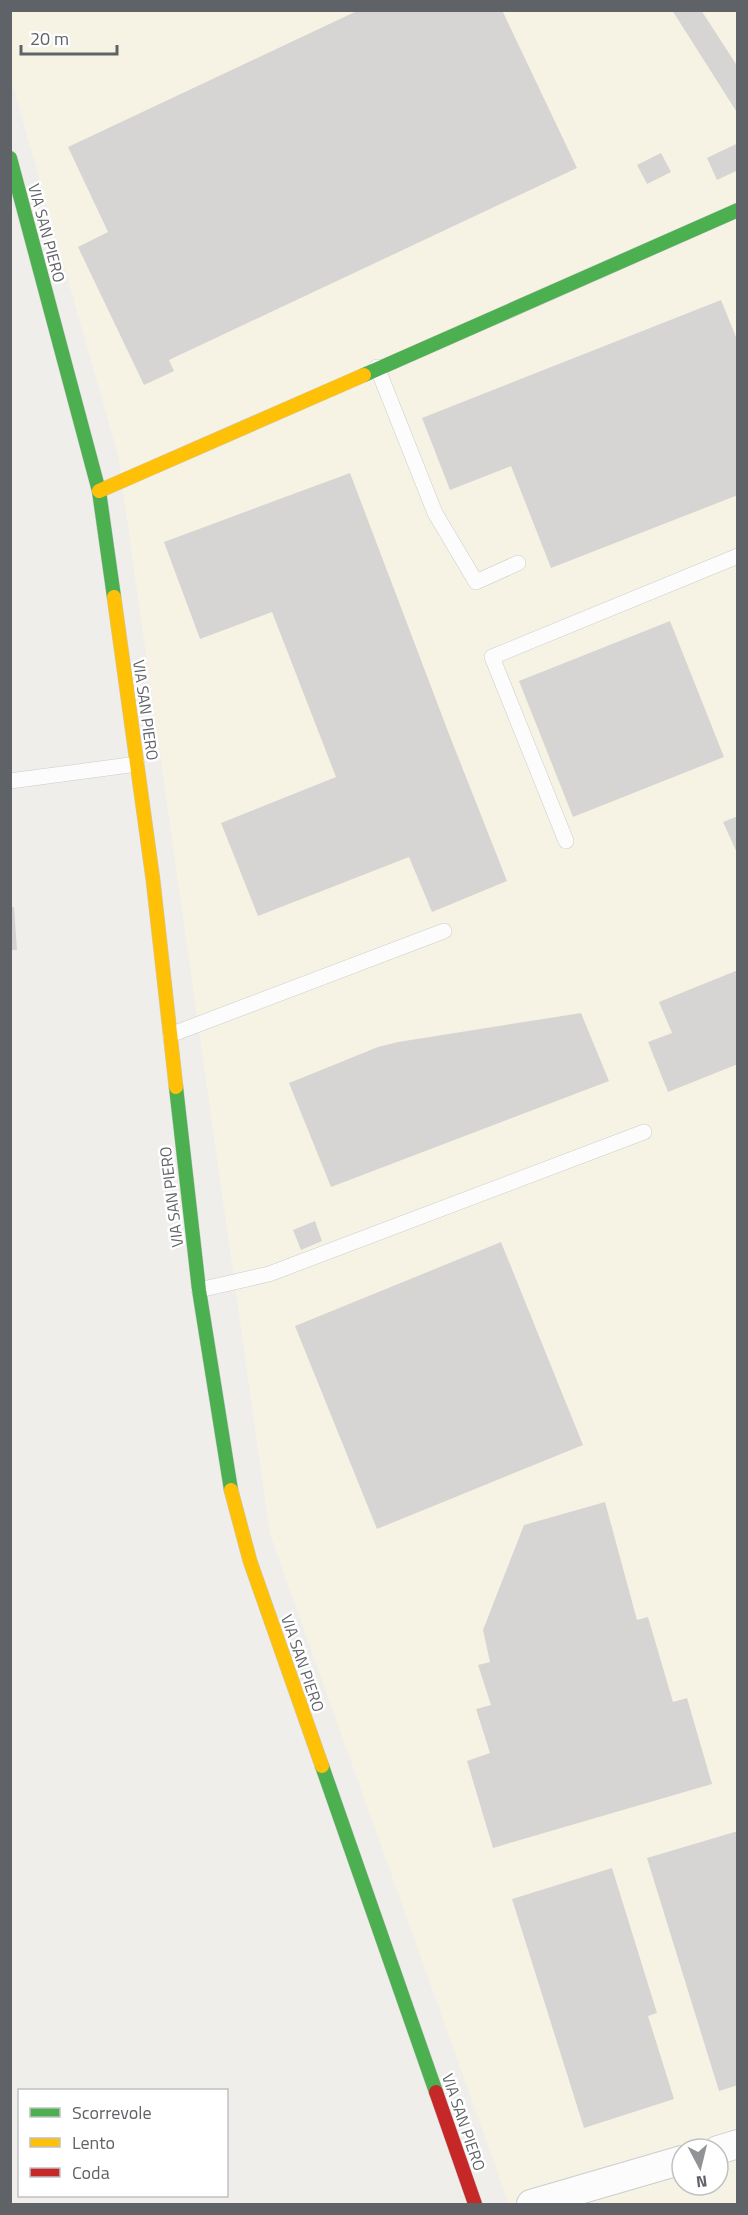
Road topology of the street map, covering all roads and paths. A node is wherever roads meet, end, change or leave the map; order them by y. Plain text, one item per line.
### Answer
1 (10, 158) edge
2 (737, 213) edge
3 (377, 367) junction
4 (99, 491) junction
5 (738, 556) edge
6 (518, 563) dead end
7 (137, 764) junction
8 (10, 781) edge
9 (566, 840) dead end
10 (444, 931) dead end
11 (170, 1035) junction
12 (644, 1132) dead end
13 (199, 1290) junction
14 (670, 2164) edge
15 (475, 2205) edge
16 (531, 2205) edge

1 - 4 street, VIA SAN PIERO
2 - 3 street
3 - 4 street
3 - 6 lane
4 - 7 street, VIA SAN PIERO
5 - 9 lane
7 - 8 lane
7 - 11 street, VIA SAN PIERO
10 - 11 lane
11 - 13 street, VIA SAN PIERO
12 - 13 lane
13 - 15 street, VIA SAN PIERO
14 - 16 street

